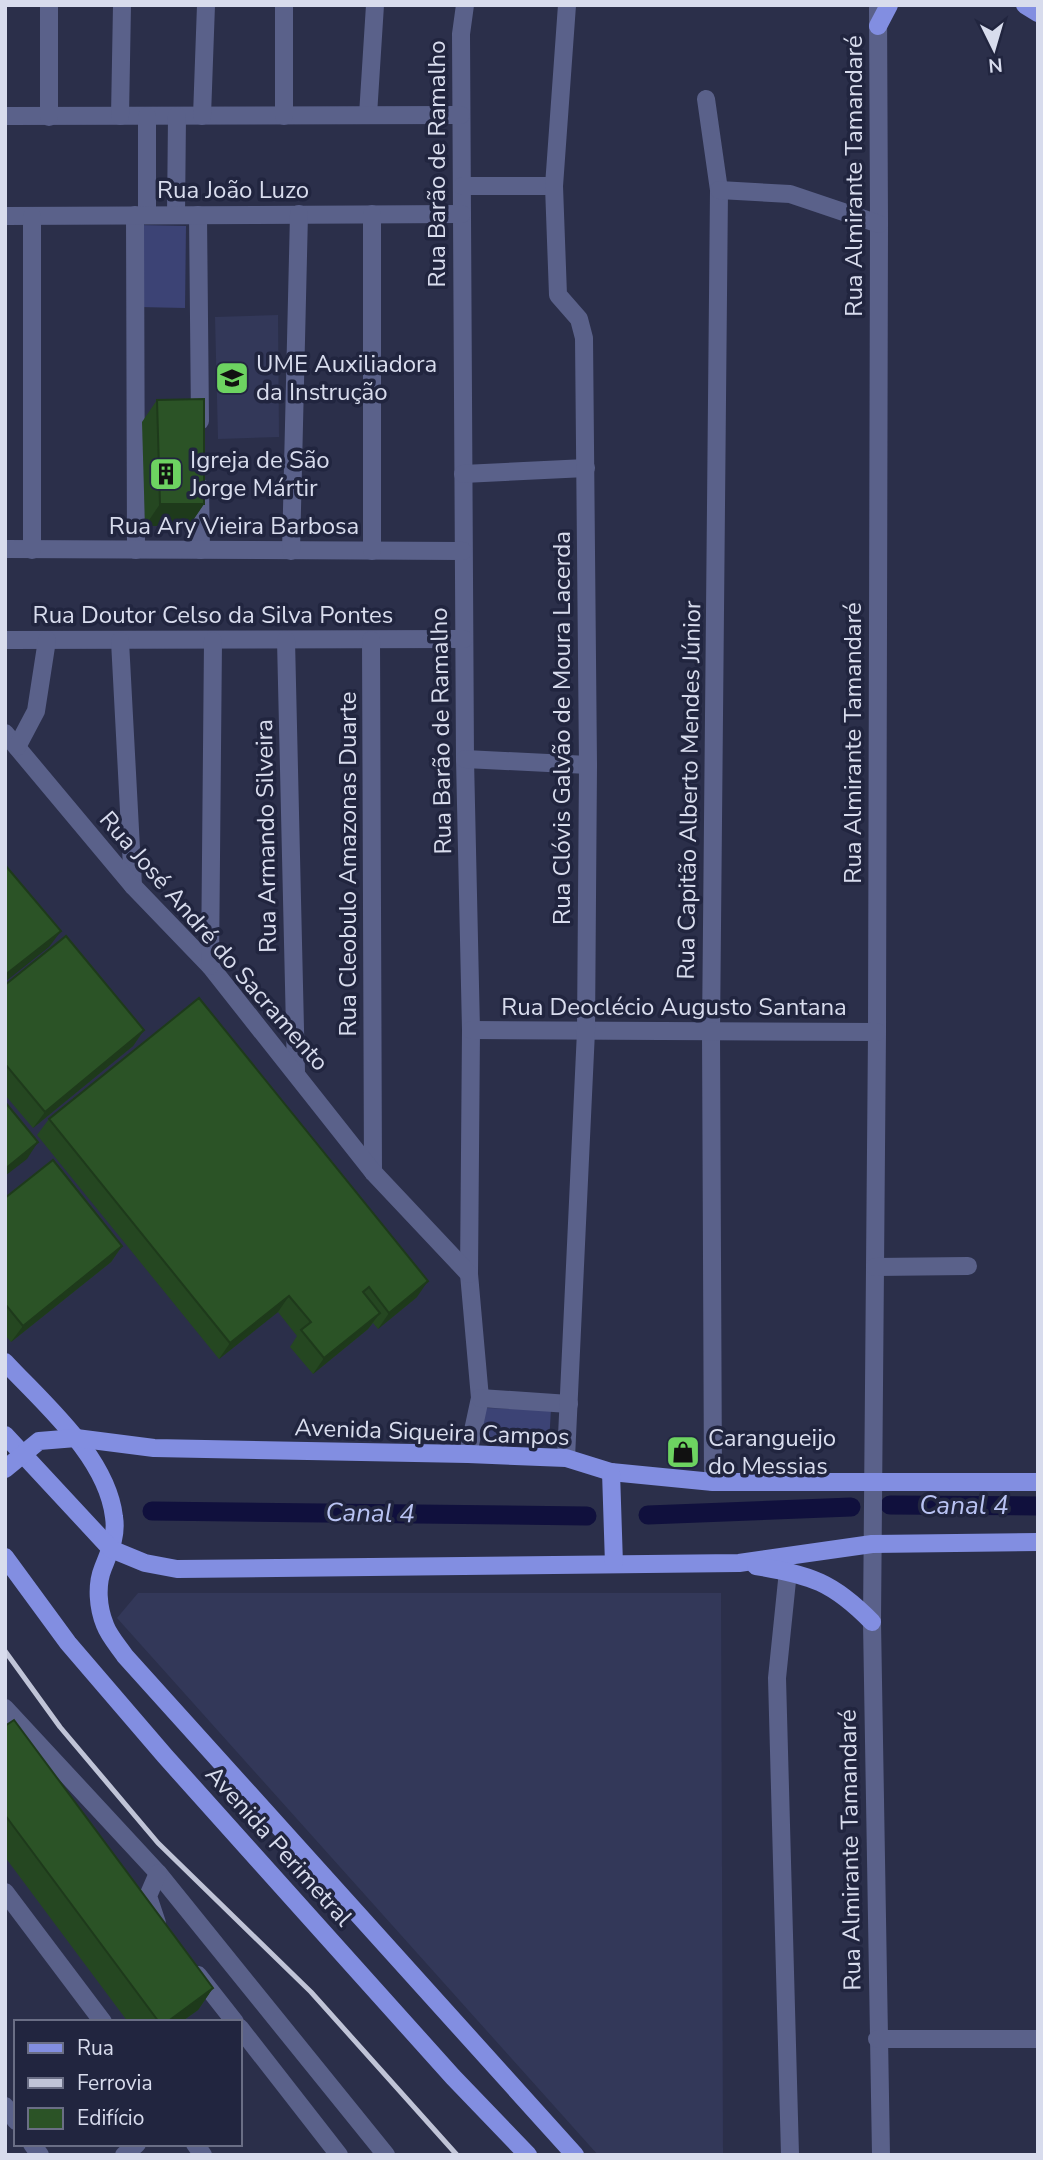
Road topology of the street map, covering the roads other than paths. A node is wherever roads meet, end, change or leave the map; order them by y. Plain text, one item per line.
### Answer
1 (49, 5) edge
2 (122, 5) edge
3 (206, 5) edge
4 (284, 5) edge
5 (375, 5) edge
6 (465, 5) edge
7 (567, 5) edge
8 (877, 5) edge
9 (888, 5) edge
10 (1025, 5) edge
11 (1038, 13) edge
12 (878, 26) junction
13 (706, 99) dead end
14 (368, 115) junction
15 (461, 115) junction
16 (5, 116) edge
17 (120, 116) junction
18 (147, 116) junction
19 (177, 116) junction
20 (202, 116) junction
21 (284, 116) junction
22 (49, 117) junction
23 (462, 186) junction
24 (554, 186) junction
25 (719, 190) junction
26 (299, 214) junction
27 (372, 214) junction
28 (462, 214) junction
29 (141, 215) junction
30 (176, 215) junction
31 (198, 215) junction
32 (5, 216) edge
33 (32, 216) junction
34 (879, 224) junction
35 (200, 440) edge
36 (200, 467) edge
37 (586, 468) junction
38 (463, 474) junction
39 (5, 549) edge
40 (32, 550) junction
41 (136, 550) junction
42 (201, 550) junction
43 (291, 551) junction
44 (372, 551) junction
45 (463, 551) junction
46 (464, 639) junction
47 (5, 640) edge
48 (47, 640) junction
49 (286, 640) junction
50 (371, 640) junction
51 (120, 641) junction
52 (213, 641) junction
53 (11, 740) edge
54 (465, 759) junction
55 (588, 765) junction
56 (133, 886) junction
57 (210, 966) junction
58 (471, 1030) junction
59 (586, 1031) junction
60 (711, 1032) junction
61 (877, 1032) junction
62 (296, 1072) junction
63 (373, 1172) junction
64 (968, 1266) dead end
65 (875, 1267) junction
66 (469, 1274) junction
67 (5, 1362) edge
68 (480, 1398) junction
69 (569, 1404) junction
70 (5, 1435) edge
71 (76, 1438) junction
72 (22, 1454) junction
73 (468, 1454) junction
74 (566, 1458) junction
75 (5, 1469) edge
76 (611, 1479) junction
77 (713, 1482) junction
78 (1038, 1482) edge
79 (873, 1486) junction
80 (872, 1540) junction
81 (1038, 1542) edge
82 (111, 1549) junction
83 (6, 1555) edge
84 (614, 1555) junction
85 (739, 1563) junction
86 (789, 1572) junction
87 (872, 1622) junction
88 (5, 1708) edge
89 (158, 1873) junction
90 (5, 1892) edge
91 (171, 1941) edge
92 (187, 1961) edge
93 (101, 2020) edge
94 (232, 2020) edge
95 (242, 2031) edge
96 (877, 2039) junction
97 (1038, 2039) edge
98 (523, 2153) edge
99 (339, 2155) edge
100 (386, 2155) edge
101 (575, 2155) edge
102 (790, 2155) edge
103 (881, 2155) edge

1 - 22 street
2 - 17 street
3 - 20 street
4 - 21 street
5 - 14 street
6 - 15 street, Rua Barão de Ramalho
7 - 24 street, Rua Clóvis Galvão de Moura Lacerda
8 - 12 street, Rua Almirante Tamandaré
9 - 12 main road
10 - 11 main road
12 - 34 street, Rua Almirante Tamandaré
13 - 25 street, Rua Capitão Alberto Mendes Júnior
14 - 15 street
14 - 21 street
15 - 23 street, Rua Barão de Ramalho
16 - 22 street
17 - 18 street
17 - 22 street
18 - 19 street
18 - 29 street
19 - 20 street
19 - 30 street
20 - 21 street
23 - 24 street
23 - 28 street, Rua Barão de Ramalho
24 - 37 street, Rua Clóvis Galvão de Moura Lacerda
25 - 34 street
25 - 60 street, Rua Capitão Alberto Mendes Júnior
26 - 27 street, Rua João Luzo
26 - 31 street, Rua João Luzo
26 - 43 street
27 - 28 street, Rua João Luzo
27 - 44 street
28 - 38 street, Rua Barão de Ramalho
29 - 30 street, Rua João Luzo
29 - 33 street, Rua João Luzo
29 - 41 street
30 - 31 street, Rua João Luzo
31 - 35 street
32 - 33 street, Rua João Luzo
33 - 40 street
34 - 61 street, Rua Almirante Tamandaré
36 - 42 street
37 - 38 street
37 - 55 street, Rua Clóvis Galvão de Moura Lacerda
38 - 45 street, Rua Barão de Ramalho
39 - 40 street, Rua Ary Vieira Barbosa
40 - 41 street, Rua Ary Vieira Barbosa
41 - 42 street, Rua Ary Vieira Barbosa
42 - 43 street, Rua Ary Vieira Barbosa
43 - 44 street, Rua Ary Vieira Barbosa
44 - 45 street, Rua Ary Vieira Barbosa
45 - 46 street, Rua Barão de Ramalho
46 - 50 street, Rua Doutor Celso da Silva Pontes
46 - 54 street, Rua Barão de Ramalho
47 - 48 street, Rua Doutor Celso da Silva Pontes
48 - 51 street, Rua Doutor Celso da Silva Pontes
48 - 53 street
49 - 50 street, Rua Doutor Celso da Silva Pontes
49 - 52 street, Rua Doutor Celso da Silva Pontes
49 - 62 street, Rua Armando Silveira
50 - 63 street, Rua Cleobulo Amazonas Duarte
51 - 52 street, Rua Doutor Celso da Silva Pontes
51 - 56 street
52 - 57 street
53 - 56 street, Rua José André do Sacramento
54 - 55 street
54 - 58 street, Rua Barão de Ramalho
55 - 59 street, Rua Clóvis Galvão de Moura Lacerda
56 - 57 street, Rua José André do Sacramento
57 - 62 street, Rua José André do Sacramento
58 - 59 street, Rua Deoclécio Augusto Santana
58 - 66 street, Rua Barão de Ramalho
59 - 60 street, Rua Deoclécio Augusto Santana
59 - 69 street, Rua Clóvis Galvão de Moura Lacerda
60 - 61 street, Rua Deoclécio Augusto Santana
60 - 77 street, Rua Capitão Alberto Mendes Júnior
61 - 65 street, Rua Almirante Tamandaré
62 - 63 street, Rua José André do Sacramento
63 - 66 street, Rua José André do Sacramento
64 - 65 street
65 - 79 street, Rua Almirante Tamandaré
66 - 68 street, Rua Barão de Ramalho
67 - 71 main road, Avenida Perimetral
68 - 69 street
68 - 73 street, Rua Barão de Ramalho
69 - 74 street, Rua Clóvis Galvão de Moura Lacerda
70 - 72 main road
71 - 72 main road, Avenida Siqueira Campos
71 - 73 main road, Avenida Siqueira Campos
71 - 82 main road, Avenida Perimetral
72 - 75 main road, Avenida Siqueira Campos
72 - 82 main road
73 - 74 main road, Avenida Siqueira Campos
74 - 76 main road, Avenida Siqueira Campos
76 - 77 main road, Avenida Siqueira Campos
76 - 84 main road
77 - 79 main road, Avenida Siqueira Campos
78 - 79 main road, Avenida Siqueira Campos
79 - 80 street, Rua Almirante Tamandaré
80 - 81 main road
80 - 85 main road
80 - 87 street, Rua Almirante Tamandaré
82 - 84 main road
82 - 101 main road, Avenida Perimetral
83 - 98 main road, Avenida Perimetral
84 - 85 main road
85 - 86 main road
86 - 87 main road
86 - 102 street
87 - 96 street, Rua Almirante Tamandaré
88 - 89 street
89 - 91 street
89 - 100 street
90 - 93 street
92 - 94 street
95 - 99 street
96 - 97 street
96 - 103 street, Rua Almirante Tamandaré

